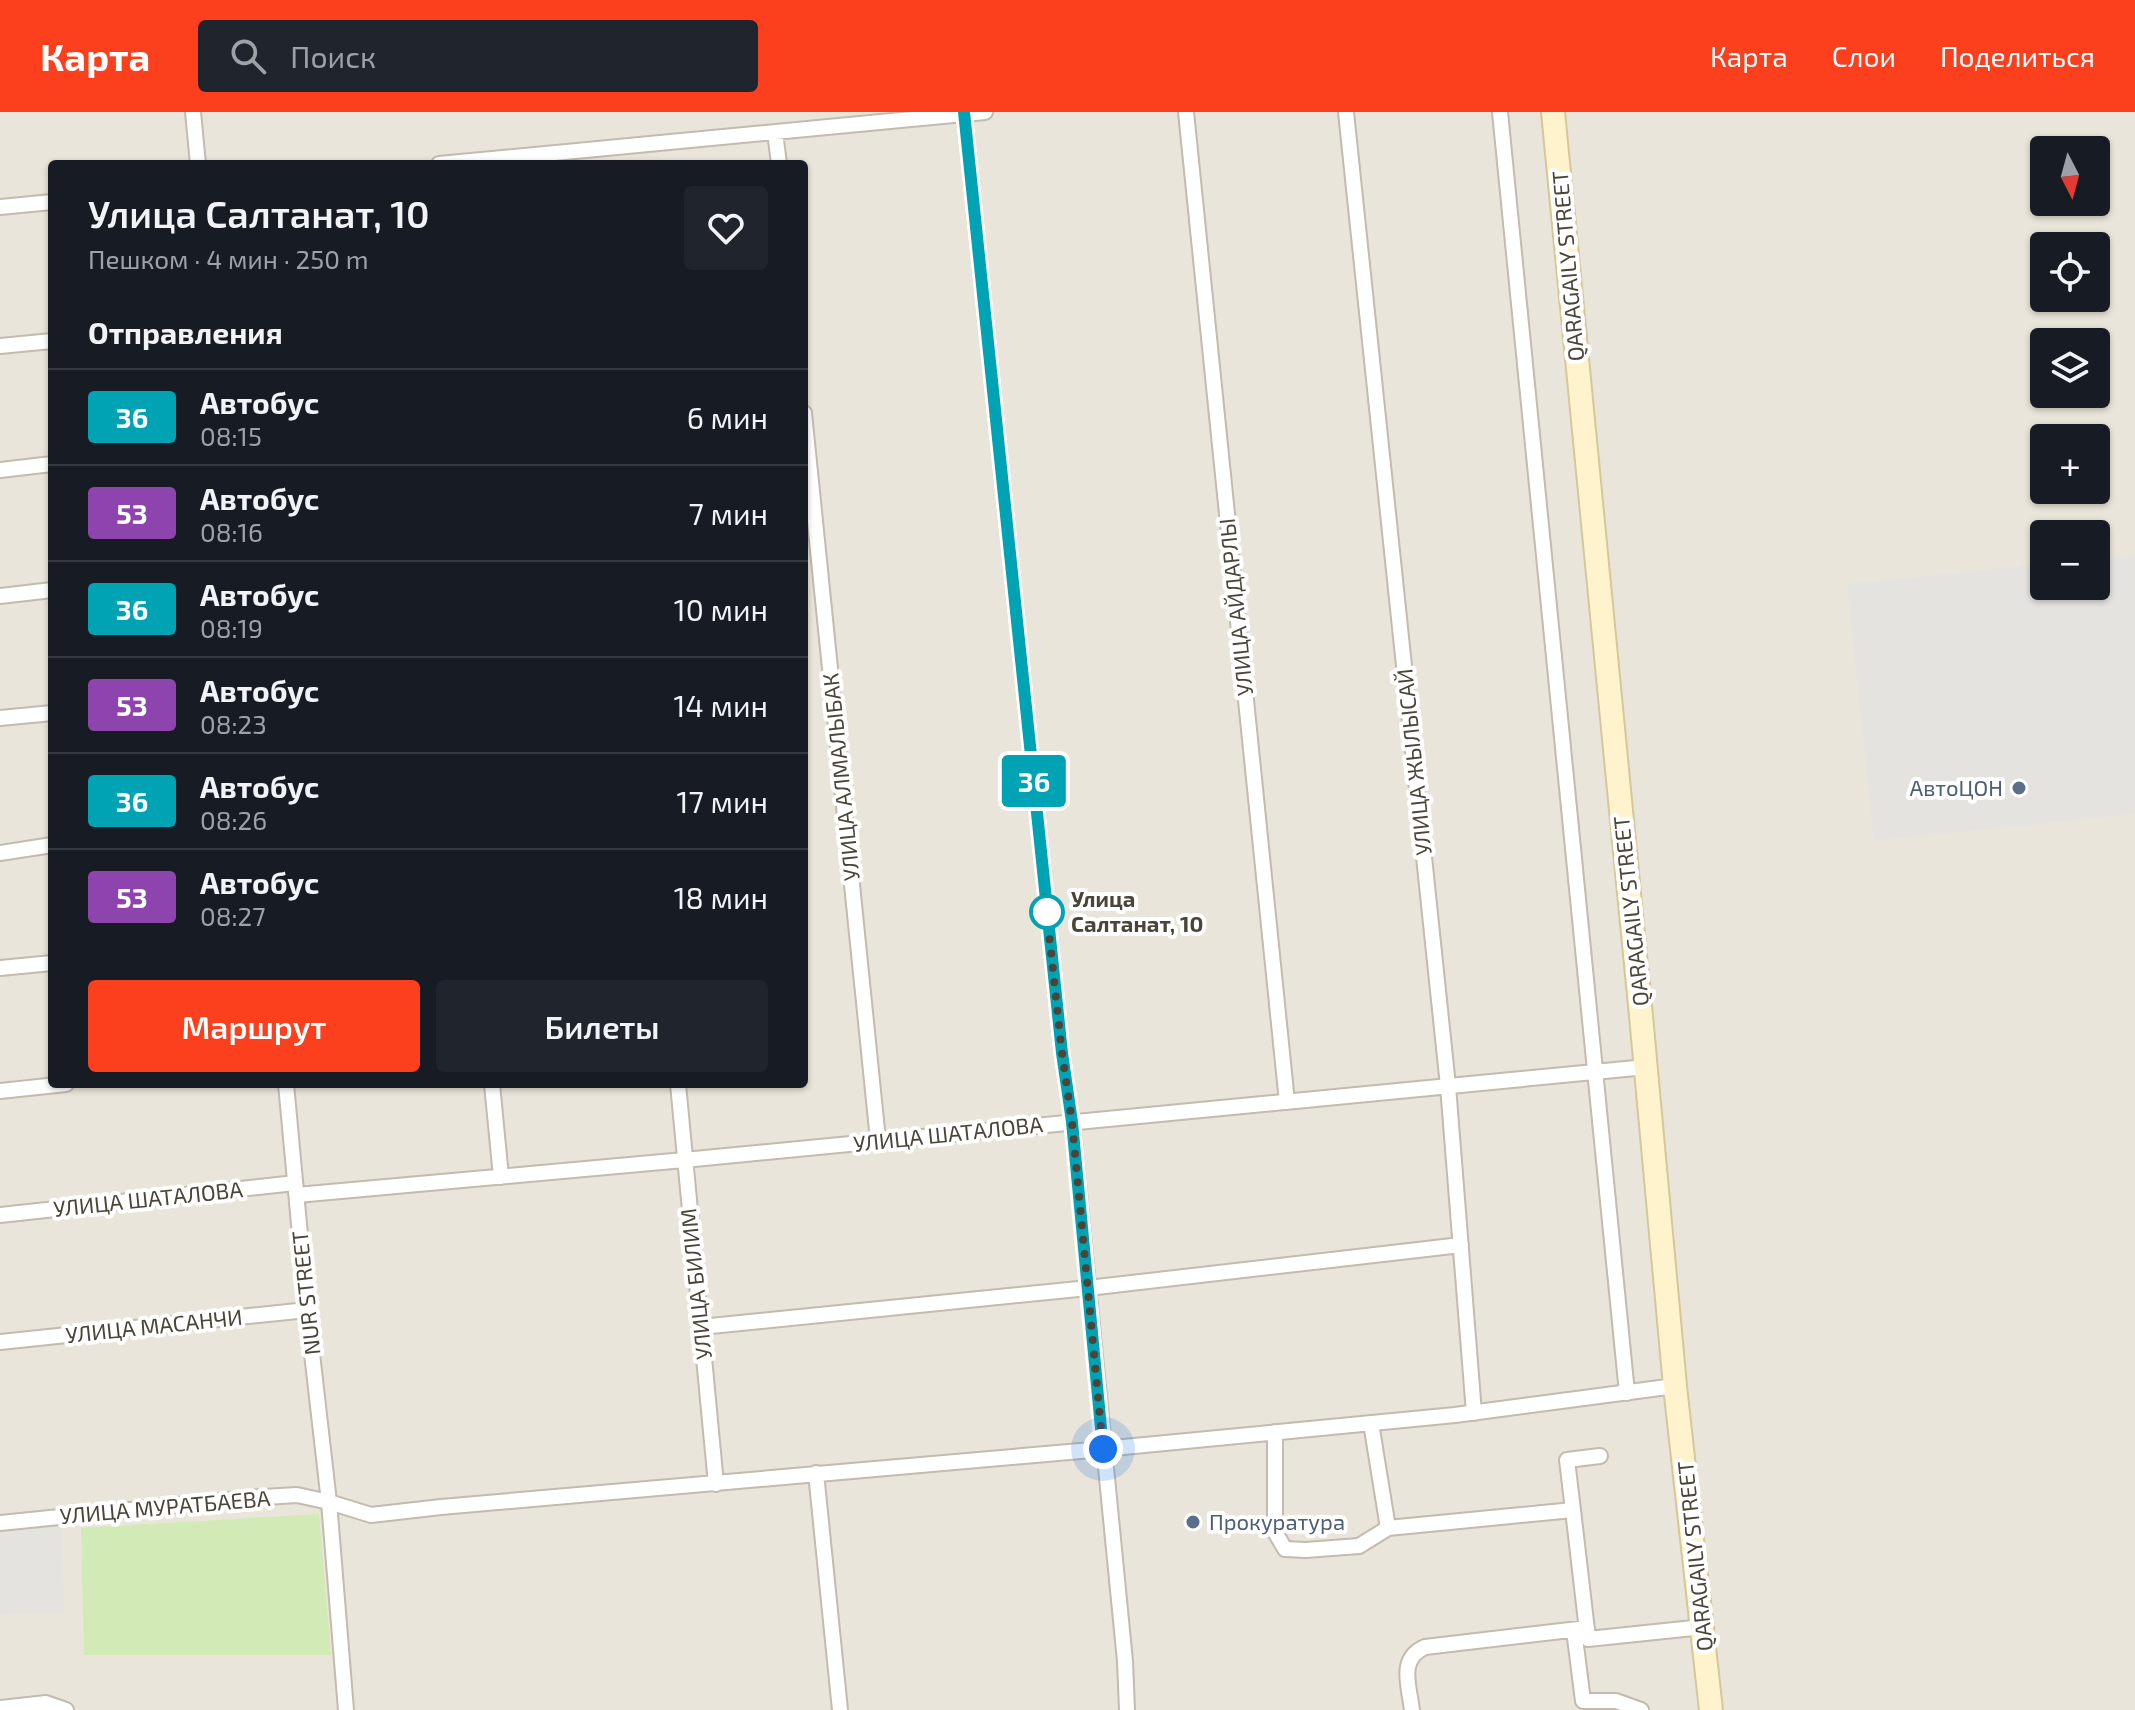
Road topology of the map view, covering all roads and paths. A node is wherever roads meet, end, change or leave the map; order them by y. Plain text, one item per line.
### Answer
1 (193, 112) edge
2 (985, 112) edge
3 (1186, 112) edge
4 (1346, 112) edge
5 (1500, 112) edge
6 (1553, 112) edge
7 (964, 113) edge
8 (775, 132) junction
9 (593, 157) edge
10 (198, 160) edge
11 (527, 160) edge
12 (778, 160) edge
13 (48, 202) edge
14 (0, 207) edge
15 (48, 341) edge
16 (0, 346) edge
17 (808, 452) edge
18 (48, 464) edge
19 (0, 470) edge
20 (48, 590) edge
21 (0, 596) edge
22 (48, 713) edge
23 (0, 718) edge
24 (48, 846) edge
25 (0, 853) edge
26 (48, 963) edge
27 (0, 968) edge
28 (1646, 1067) junction
29 (1596, 1072) junction
30 (48, 1086) edge
31 (1448, 1086) junction
32 (286, 1088) edge
33 (492, 1088) edge
34 (678, 1088) edge
35 (0, 1091) edge
36 (1287, 1102) junction
37 (1072, 1122) junction
38 (878, 1140) junction
39 (684, 1160) junction
40 (501, 1177) junction
41 (296, 1189) junction
42 (0, 1215) edge
43 (1461, 1245) junction
44 (1088, 1288) junction
45 (307, 1310) junction
46 (701, 1327) junction
47 (0, 1342) edge
48 (1675, 1386) junction
49 (1627, 1393) junction
50 (1474, 1413) junction
51 (1371, 1423) junction
52 (1275, 1432) junction
53 (1103, 1449) junction
54 (1600, 1456) dead end
55 (816, 1473) junction
56 (716, 1484) junction
57 (329, 1502) junction
58 (1573, 1510) junction
59 (0, 1523) edge
60 (1388, 1528) junction
61 (1703, 1627) junction
62 (1580, 1629) junction
63 (0, 1708) edge
64 (66, 1710) edge
65 (346, 1710) edge
66 (840, 1710) edge
67 (1127, 1710) edge
68 (1412, 1710) edge
69 (1641, 1710) edge
70 (1711, 1710) edge

1 - 10 street
2 - 7 street
3 - 36 street, УЛИЦА АЙДАРЛЫ
4 - 31 street, УЛИЦА ЖЫЛЫСАЙ
5 - 29 street
6 - 28 street, QARAGAILY STREET
7 - 8 street
7 - 37 street
8 - 9 street
8 - 12 street
9 - 11 street
13 - 14 street
15 - 16 street
17 - 38 street, УЛИЦА АЛМАЛЫБАК
18 - 19 street
20 - 21 street
22 - 23 street
24 - 25 street
26 - 27 street
28 - 29 street, УЛИЦА ШАТАЛОВА
28 - 48 street, QARAGAILY STREET
29 - 31 street, УЛИЦА ШАТАЛОВА
29 - 49 street
30 - 35 street
31 - 36 street, УЛИЦА ШАТАЛОВА
31 - 43 street, УЛИЦА ЖЫЛЫСАЙ
32 - 41 street, NUR STREET
33 - 40 street
34 - 39 street, УЛИЦА БИЛИМ
36 - 37 street, УЛИЦА ШАТАЛОВА
37 - 38 street, УЛИЦА ШАТАЛОВА
37 - 44 street
38 - 39 street, УЛИЦА ШАТАЛОВА
39 - 40 street, УЛИЦА ШАТАЛОВА
39 - 46 street, УЛИЦА БИЛИМ
40 - 41 street, УЛИЦА ШАТАЛОВА
41 - 42 street, УЛИЦА ШАТАЛОВА
41 - 45 street, NUR STREET
43 - 44 street
43 - 50 street, УЛИЦА ЖЫЛЫСАЙ
44 - 46 street
44 - 53 street
45 - 47 street, УЛИЦА МАСАНЧИ
45 - 57 street, NUR STREET
46 - 56 street, УЛИЦА БИЛИМ
48 - 49 street, УЛИЦА МУРАТБАЕВА
48 - 61 street, QARAGAILY STREET
49 - 50 street, УЛИЦА МУРАТБАЕВА
50 - 51 street, УЛИЦА МУРАТБАЕВА
51 - 52 street, УЛИЦА МУРАТБАЕВА
51 - 60 street
52 - 53 street, УЛИЦА МУРАТБАЕВА
52 - 60 street
53 - 55 street, УЛИЦА МУРАТБАЕВА
53 - 67 street
54 - 58 street
55 - 56 street, УЛИЦА МУРАТБАЕВА
55 - 66 street
56 - 57 street, УЛИЦА МУРАТБАЕВА
57 - 59 street, УЛИЦА МУРАТБАЕВА
57 - 65 street, NUR STREET
58 - 60 street
58 - 62 street
61 - 62 street
61 - 70 street, QARAGAILY STREET
62 - 68 street
62 - 69 street
63 - 64 street

